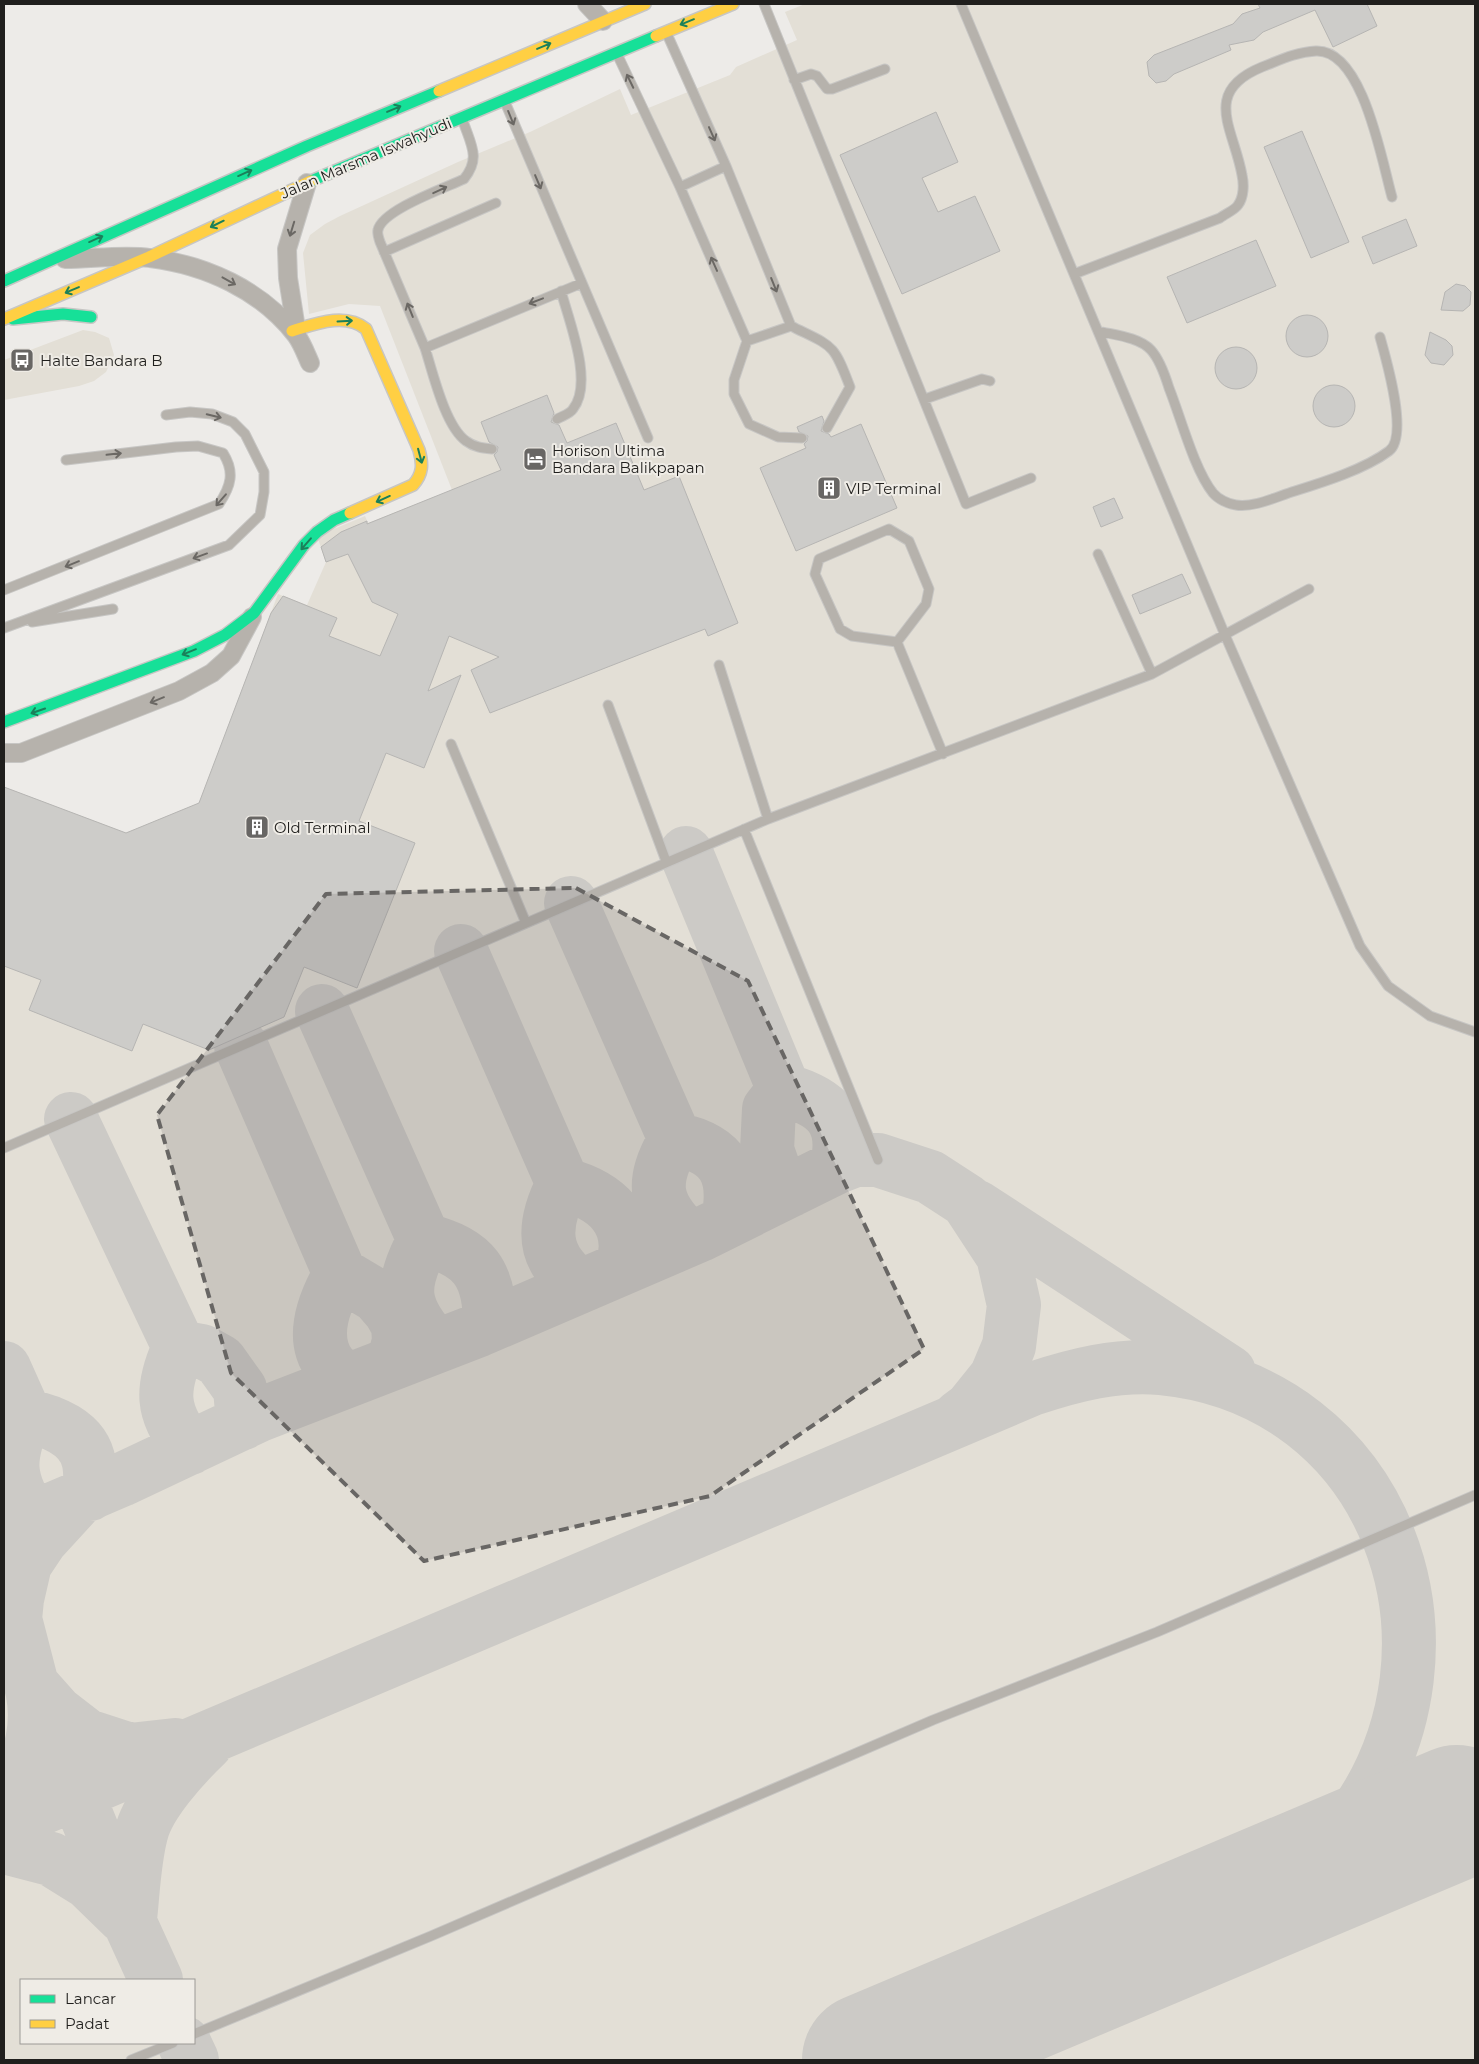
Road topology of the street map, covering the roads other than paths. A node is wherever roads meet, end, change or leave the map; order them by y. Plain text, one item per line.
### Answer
1 (586, 4) edge
2 (645, 4) edge
3 (732, 4) edge
4 (764, 4) edge
5 (961, 4) edge
6 (604, 25) junction
7 (664, 26) junction
8 (614, 49) junction
9 (885, 69) dead end
10 (794, 80) junction
11 (504, 99) junction
12 (461, 116) junction
13 (726, 166) junction
14 (307, 183) junction
15 (680, 187) junction
16 (1392, 197) dead end
17 (496, 202) dead end
18 (384, 252) junction
19 (149, 257) junction
20 (50, 260) junction
21 (1074, 274) junction
22 (4, 281) edge
23 (582, 283) junction
24 (561, 291) junction
25 (91, 317) dead end
26 (4, 320) edge
27 (791, 326) junction
28 (1098, 331) junction
29 (295, 332) junction
30 (1380, 338) dead end
31 (747, 341) junction
32 (424, 348) junction
33 (310, 362) dead end
34 (990, 381) dead end
35 (925, 400) junction
36 (166, 415) dead end
37 (557, 419) dead end
38 (827, 428) dead end
39 (648, 438) dead end
40 (802, 438) dead end
41 (492, 449) dead end
42 (66, 460) dead end
43 (1031, 478) dead end
44 (1098, 554) dead end
45 (1310, 589) dead end
46 (4, 590) edge
47 (113, 609) dead end
48 (254, 613) junction
49 (8, 626) edge
50 (1226, 635) junction
51 (897, 642) junction
52 (719, 665) dead end
53 (1152, 674) junction
54 (608, 705) dead end
55 (4, 722) edge
56 (451, 744) dead end
57 (4, 753) edge
58 (942, 754) junction
59 (768, 819) junction
60 (744, 829) junction
61 (666, 861) junction
62 (526, 923) junction
63 (1475, 1032) edge
64 (4, 1148) edge
65 (878, 1160) dead end
66 (1475, 1495) edge
67 (195, 2034) edge
68 (171, 2044) edge
69 (131, 2060) edge

1 - 6 street
2 - 6 main road
3 -> 7 main road, Jalan Marsma Iswahyudi
4 - 10 lane
5 - 21 lane
20 -> 6 main road
7 - 8 main road, Jalan Marsma Iswahyudi
7 -> 13 lane
8 - 11 main road, Jalan Marsma Iswahyudi
15 -> 8 lane
9 - 10 lane
10 - 35 lane
11 - 12 main road, Jalan Marsma Iswahyudi
11 -> 23 lane
12 - 14 main road, Jalan Marsma Iswahyudi
18 -> 12 lane
13 - 15 lane
13 -> 27 lane
14 -> 19 main road, Jalan Marsma Iswahyudi
14 -> 29 street
31 -> 15 lane
16 - 21 lane
17 - 18 lane
32 -> 18 lane
19 - 20 street
19 -> 26 main road, Jalan Marsma Iswahyudi
19 -> 29 street
20 - 22 main road
21 - 28 lane
23 - 24 lane
23 - 39 lane
24 -> 32 lane
24 - 37 lane
25 - 26 main road
27 - 31 lane
27 - 38 lane
28 - 30 lane
28 - 50 lane
29 - 33 street
29 -> 48 main road
31 - 40 lane
32 - 41 lane
34 - 35 lane
35 - 43 lane
36 -> 49 lane
42 -> 46 lane
44 - 53 lane
45 - 50 lane
47 - 49 lane
48 -> 55 main road
48 -> 57 street
50 - 53 lane
50 - 63 lane
51 - 51 lane
51 - 58 lane
52 - 59 lane
53 - 58 lane
54 - 61 lane
56 - 62 lane
58 - 59 lane
59 - 60 lane
60 - 61 lane
60 - 65 lane
61 - 62 lane
62 - 64 lane
66 - 67 lane
68 - 69 lane

